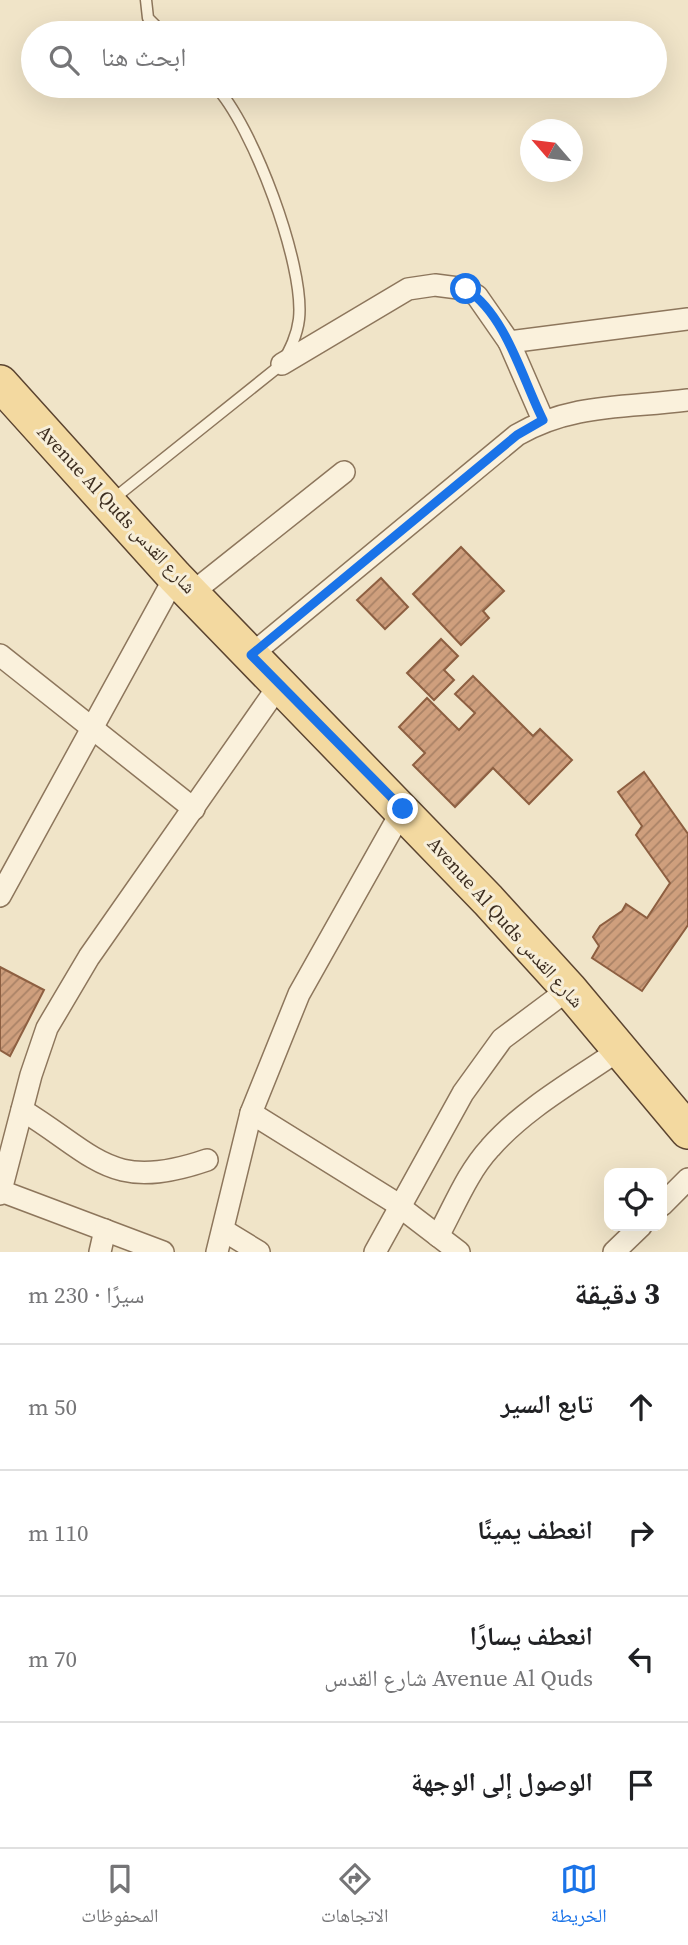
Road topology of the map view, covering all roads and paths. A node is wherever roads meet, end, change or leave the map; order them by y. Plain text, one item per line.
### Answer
1 (146, 0) edge
2 (151, 21) edge
3 (227, 98) edge
4 (688, 319) edge
5 (509, 342) junction
6 (282, 363) junction
7 (0, 383) edge
8 (688, 400) edge
9 (543, 420) junction
10 (344, 472) dead end
11 (109, 502) junction
12 (184, 584) junction
13 (0, 655) edge
14 (251, 655) junction
15 (281, 684) junction
16 (92, 725) junction
17 (194, 809) junction
18 (403, 809) junction
19 (0, 896) edge
20 (569, 989) junction
21 (619, 1050) junction
22 (22, 1110) junction
23 (251, 1113) junction
24 (688, 1131) edge
25 (207, 1160) dead end
26 (688, 1179) edge
27 (0, 1192) edge
28 (667, 1200) edge
29 (400, 1208) junction
30 (105, 1230) junction
31 (223, 1230) junction
32 (636, 1231) edge
33 (438, 1236) junction
34 (100, 1252) edge
35 (163, 1252) edge
36 (217, 1252) edge
37 (259, 1252) edge
38 (375, 1252) edge
39 (458, 1252) edge
40 (614, 1252) edge

1 - 2 lane
3 - 6 lane
4 - 5 street
5 - 6 street
5 - 9 street
6 - 11 lane
7 - 11 main road, Avenue Al Quds شارع القدس
8 - 9 street
9 - 14 street
10 - 12 street
11 - 12 main road, Avenue Al Quds شارع القدس
12 - 14 main road, Avenue Al Quds شارع القدس
12 - 16 street
13 - 16 street
14 - 15 main road, Avenue Al Quds شارع القدس
15 - 17 street
15 - 18 main road, Avenue Al Quds شارع القدس
16 - 17 street
16 - 19 street
17 - 22 street
18 - 20 main road, Avenue Al Quds شارع القدس
18 - 23 street
20 - 21 main road, Avenue Al Quds شارع القدس
20 - 29 street
21 - 24 main road, Avenue Al Quds شارع القدس
21 - 33 street
22 - 25 street
22 - 27 street
23 - 29 street
23 - 31 street
26 - 28 street
27 - 30 street
29 - 33 street
29 - 38 street
30 - 34 street
30 - 35 street
31 - 36 street
31 - 37 street
32 - 40 street
33 - 39 street

